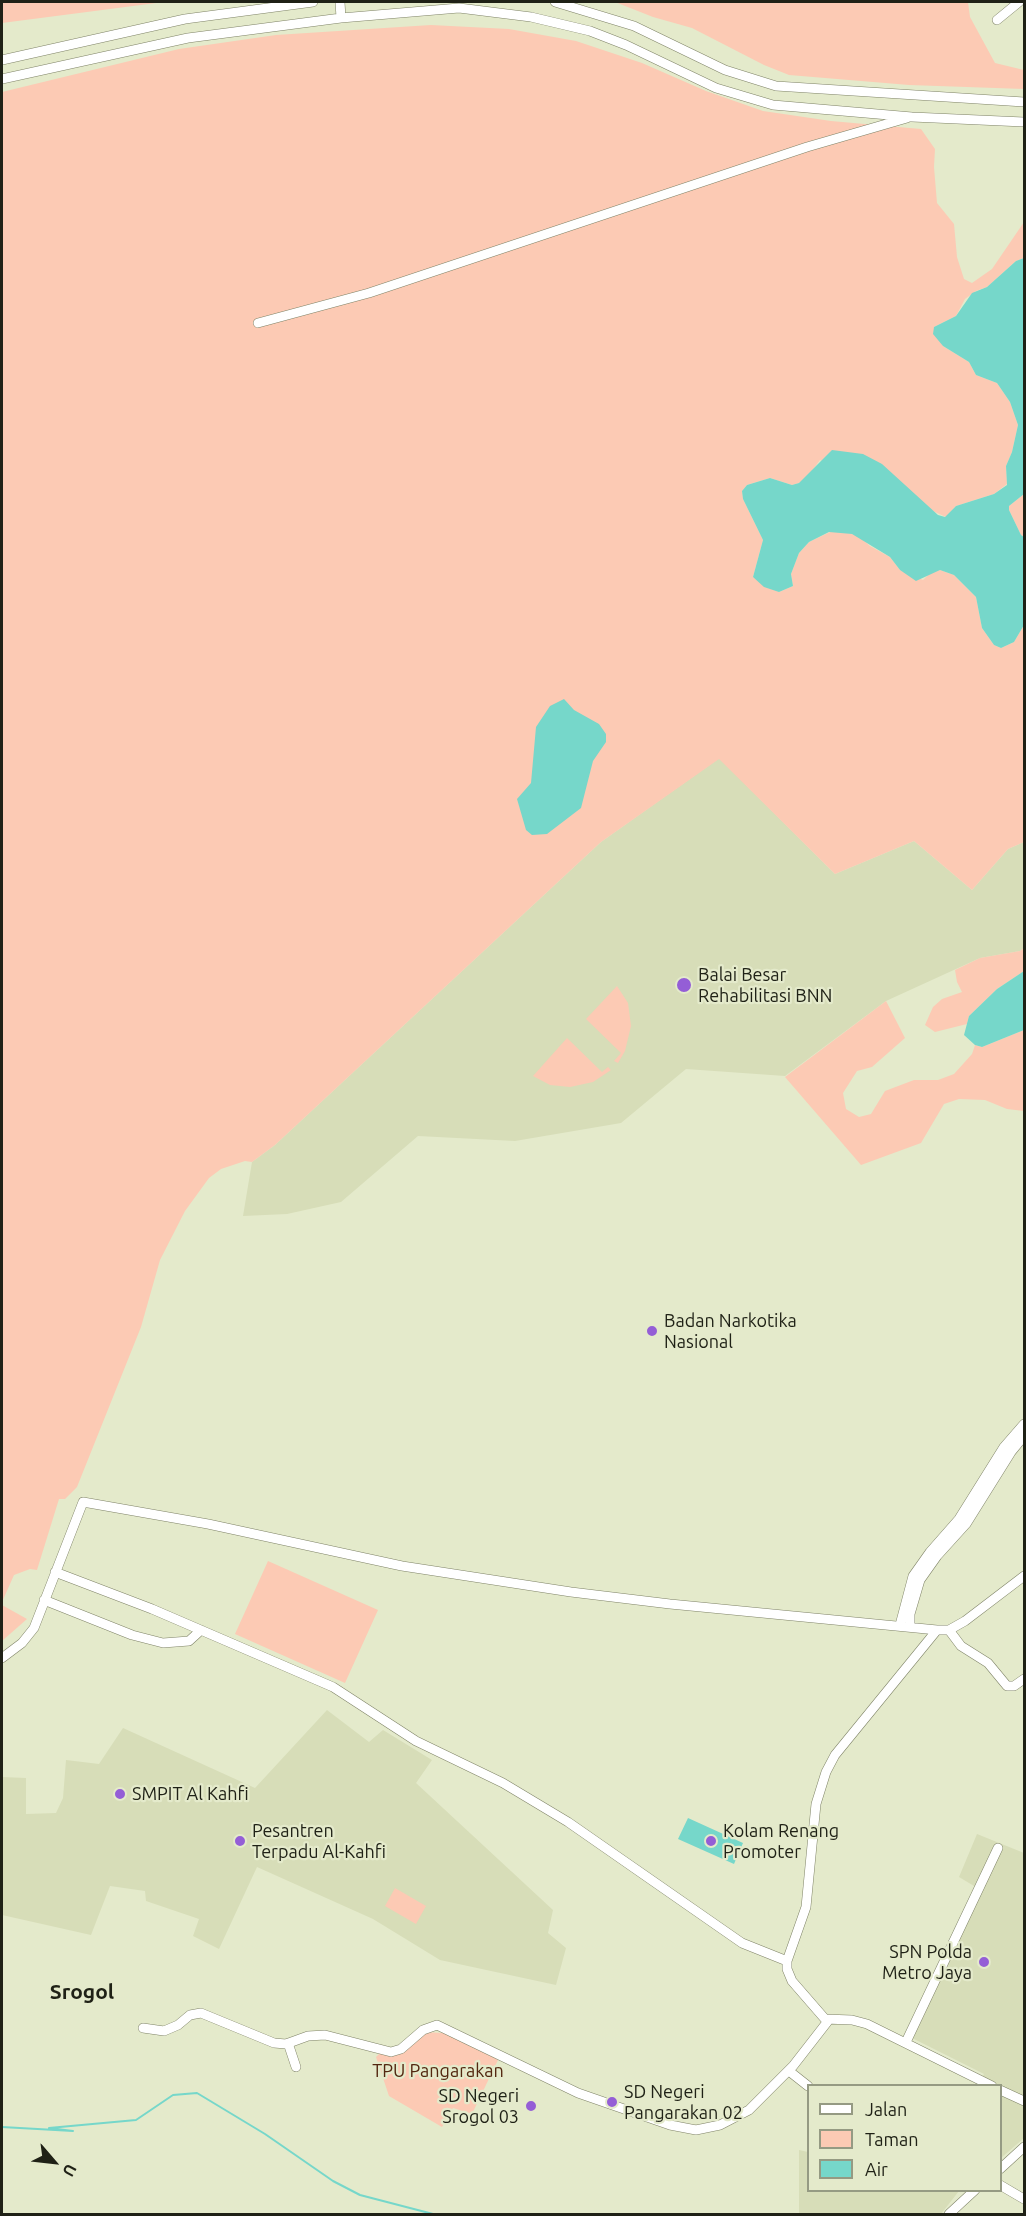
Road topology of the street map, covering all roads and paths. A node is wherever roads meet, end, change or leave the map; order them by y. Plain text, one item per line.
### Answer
1 (313, 2) edge
2 (340, 2) edge
3 (555, 2) edge
4 (1019, 2) edge
5 (341, 18) junction
6 (997, 20) dead end
7 (2, 60) edge
8 (2, 79) edge
9 (1024, 102) edge
10 (912, 117) junction
11 (1024, 122) edge
12 (258, 322) dead end
13 (1024, 1424) edge
14 (1024, 1436) edge
15 (962, 1522) junction
16 (55, 1572) junction
17 (1024, 1576) edge
18 (45, 1600) junction
19 (905, 1625) junction
20 (949, 1629) junction
21 (201, 1630) junction
22 (938, 1630) junction
23 (2, 1658) edge
24 (1024, 1678) edge
25 (998, 1848) dead end
26 (787, 1960) junction
27 (828, 2021) junction
28 (144, 2028) dead end
29 (906, 2042) junction
30 (288, 2043) junction
31 (296, 2067) dead end
32 (789, 2070) junction
33 (990, 2084) edge
34 (807, 2085) edge
35 (1002, 2091) edge
36 (1024, 2102) edge
37 (1024, 2147) edge
38 (1002, 2167) edge
39 (1002, 2186) edge
40 (973, 2192) edge
41 (1024, 2199) edge
42 (949, 2214) edge

1 - 7 street
2 - 5 street
3 - 9 street
4 - 6 street
5 - 8 street
5 - 10 street
10 - 11 street
10 - 12 street
13 - 15 street
14 - 15 street
15 - 19 street
16 - 18 street
16 - 19 street
16 - 21 street
17 - 20 street
18 - 21 street
18 - 23 street
19 - 22 street
20 - 22 street
20 - 24 street
21 - 26 street
22 - 26 street
25 - 29 street
26 - 27 street
27 - 29 street
27 - 32 street
28 - 30 street
29 - 33 street
30 - 31 street
30 - 32 street
32 - 34 street
35 - 36 street
37 - 38 street
39 - 41 street
40 - 42 street

